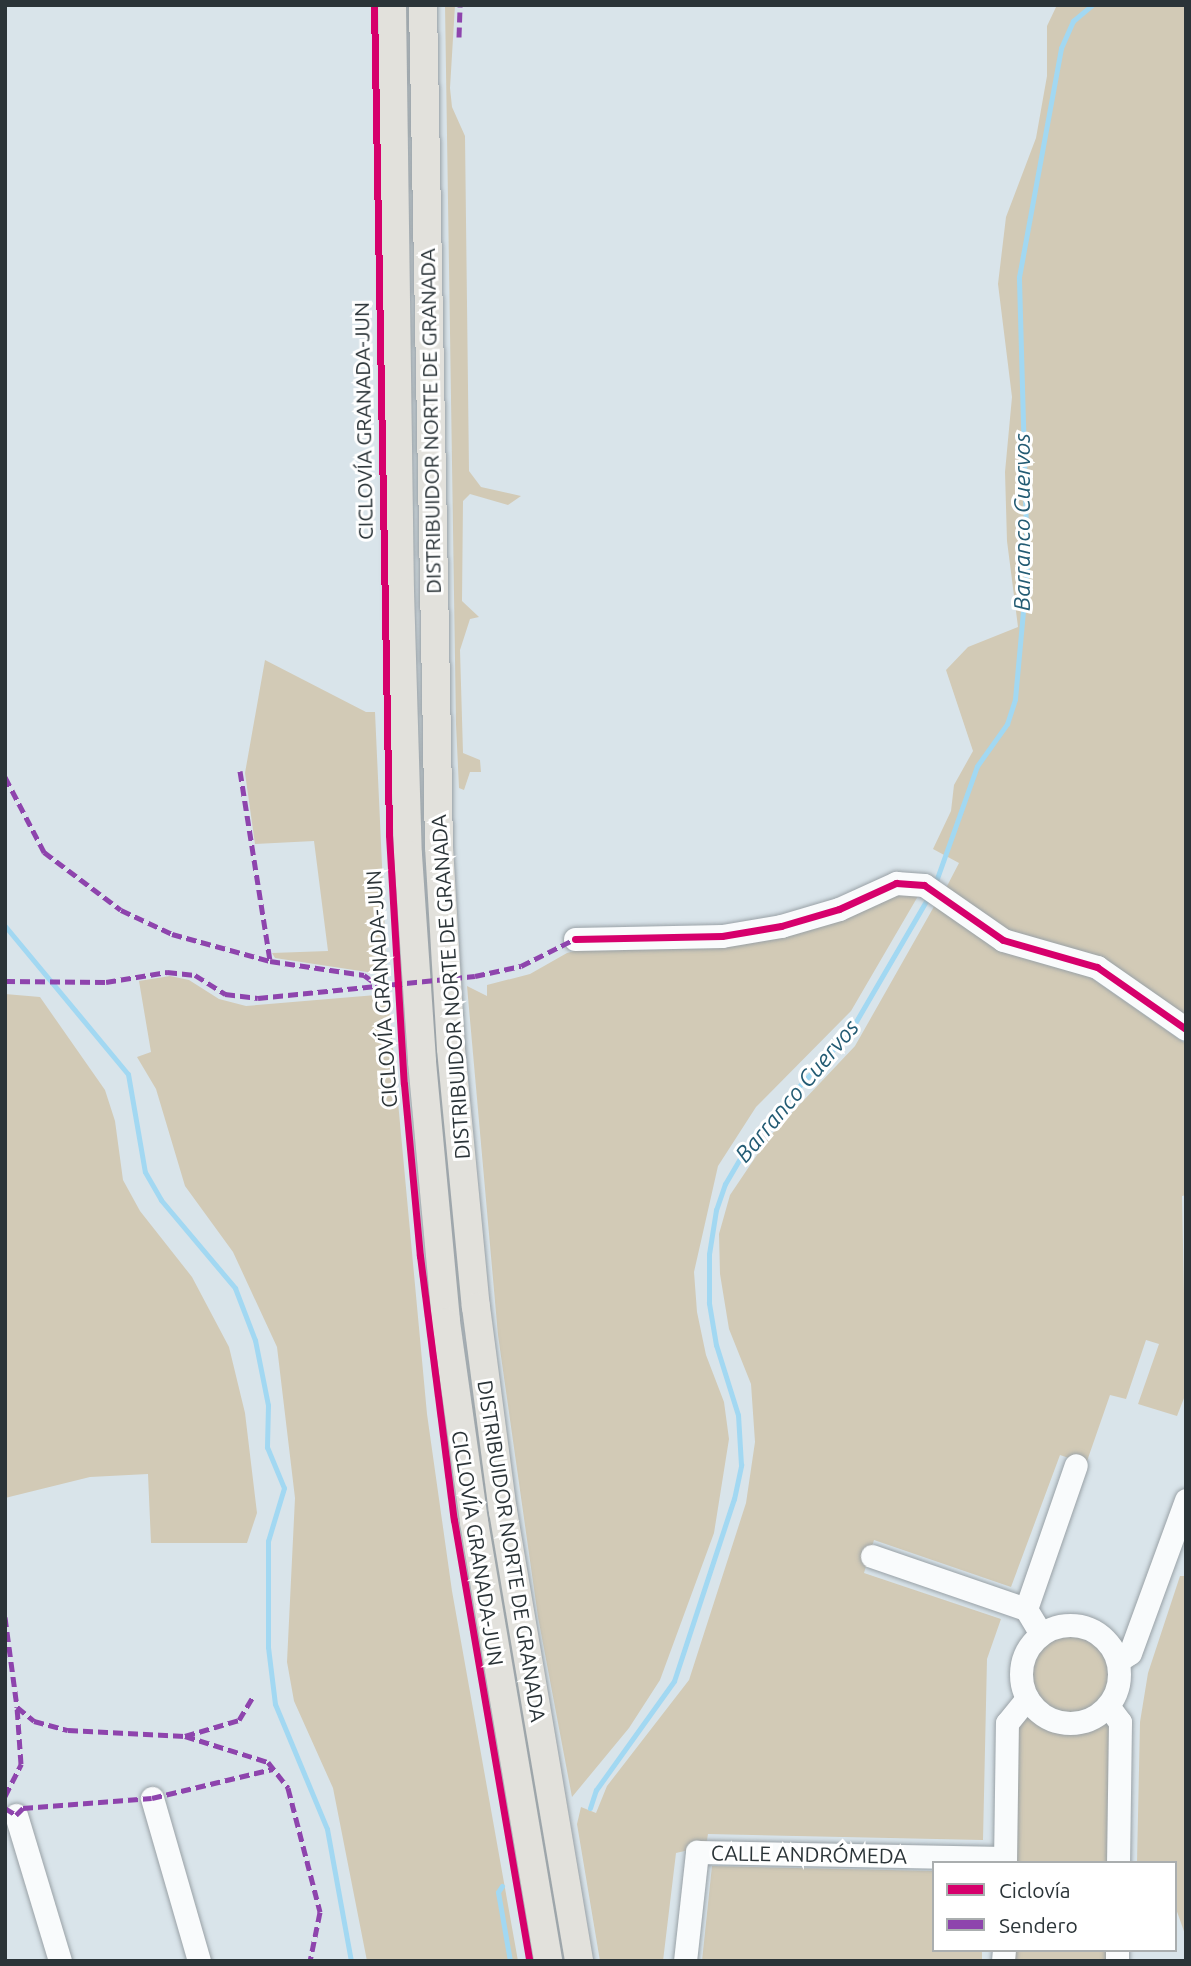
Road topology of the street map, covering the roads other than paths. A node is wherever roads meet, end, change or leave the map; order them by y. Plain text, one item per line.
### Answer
1 (392, 5) edge
2 (423, 5) edge
3 (575, 939) dead end
4 (1186, 1029) edge
5 (1076, 1465) dead end
6 (1186, 1500) edge
7 (873, 1556) dead end
8 (1176, 1557) edge
9 (1026, 1609) junction
10 (1041, 1634) junction
11 (1118, 1661) junction
12 (1027, 1698) junction
13 (1108, 1706) junction
14 (152, 1798) dead end
15 (16, 1815) dead end
16 (1005, 1860) edge
17 (1118, 1861) edge
18 (60, 1961) edge
19 (199, 1961) edge
20 (548, 1961) edge
21 (579, 1961) edge
22 (685, 1961) edge

1 - 20 main road, DISTRIBUIDOR NORTE DE GRANADA
2 - 21 main road, DISTRIBUIDOR NORTE DE GRANADA
3 - 4 street
5 - 9 street
6 - 8 street
7 - 9 street
8 - 11 street
9 - 10 street
10 - 11 street
10 - 12 street
11 - 13 street
12 - 13 street
12 - 16 street
13 - 17 street
14 - 19 street
15 - 18 street
16 - 22 street, CALLE ANDRÓMEDA

